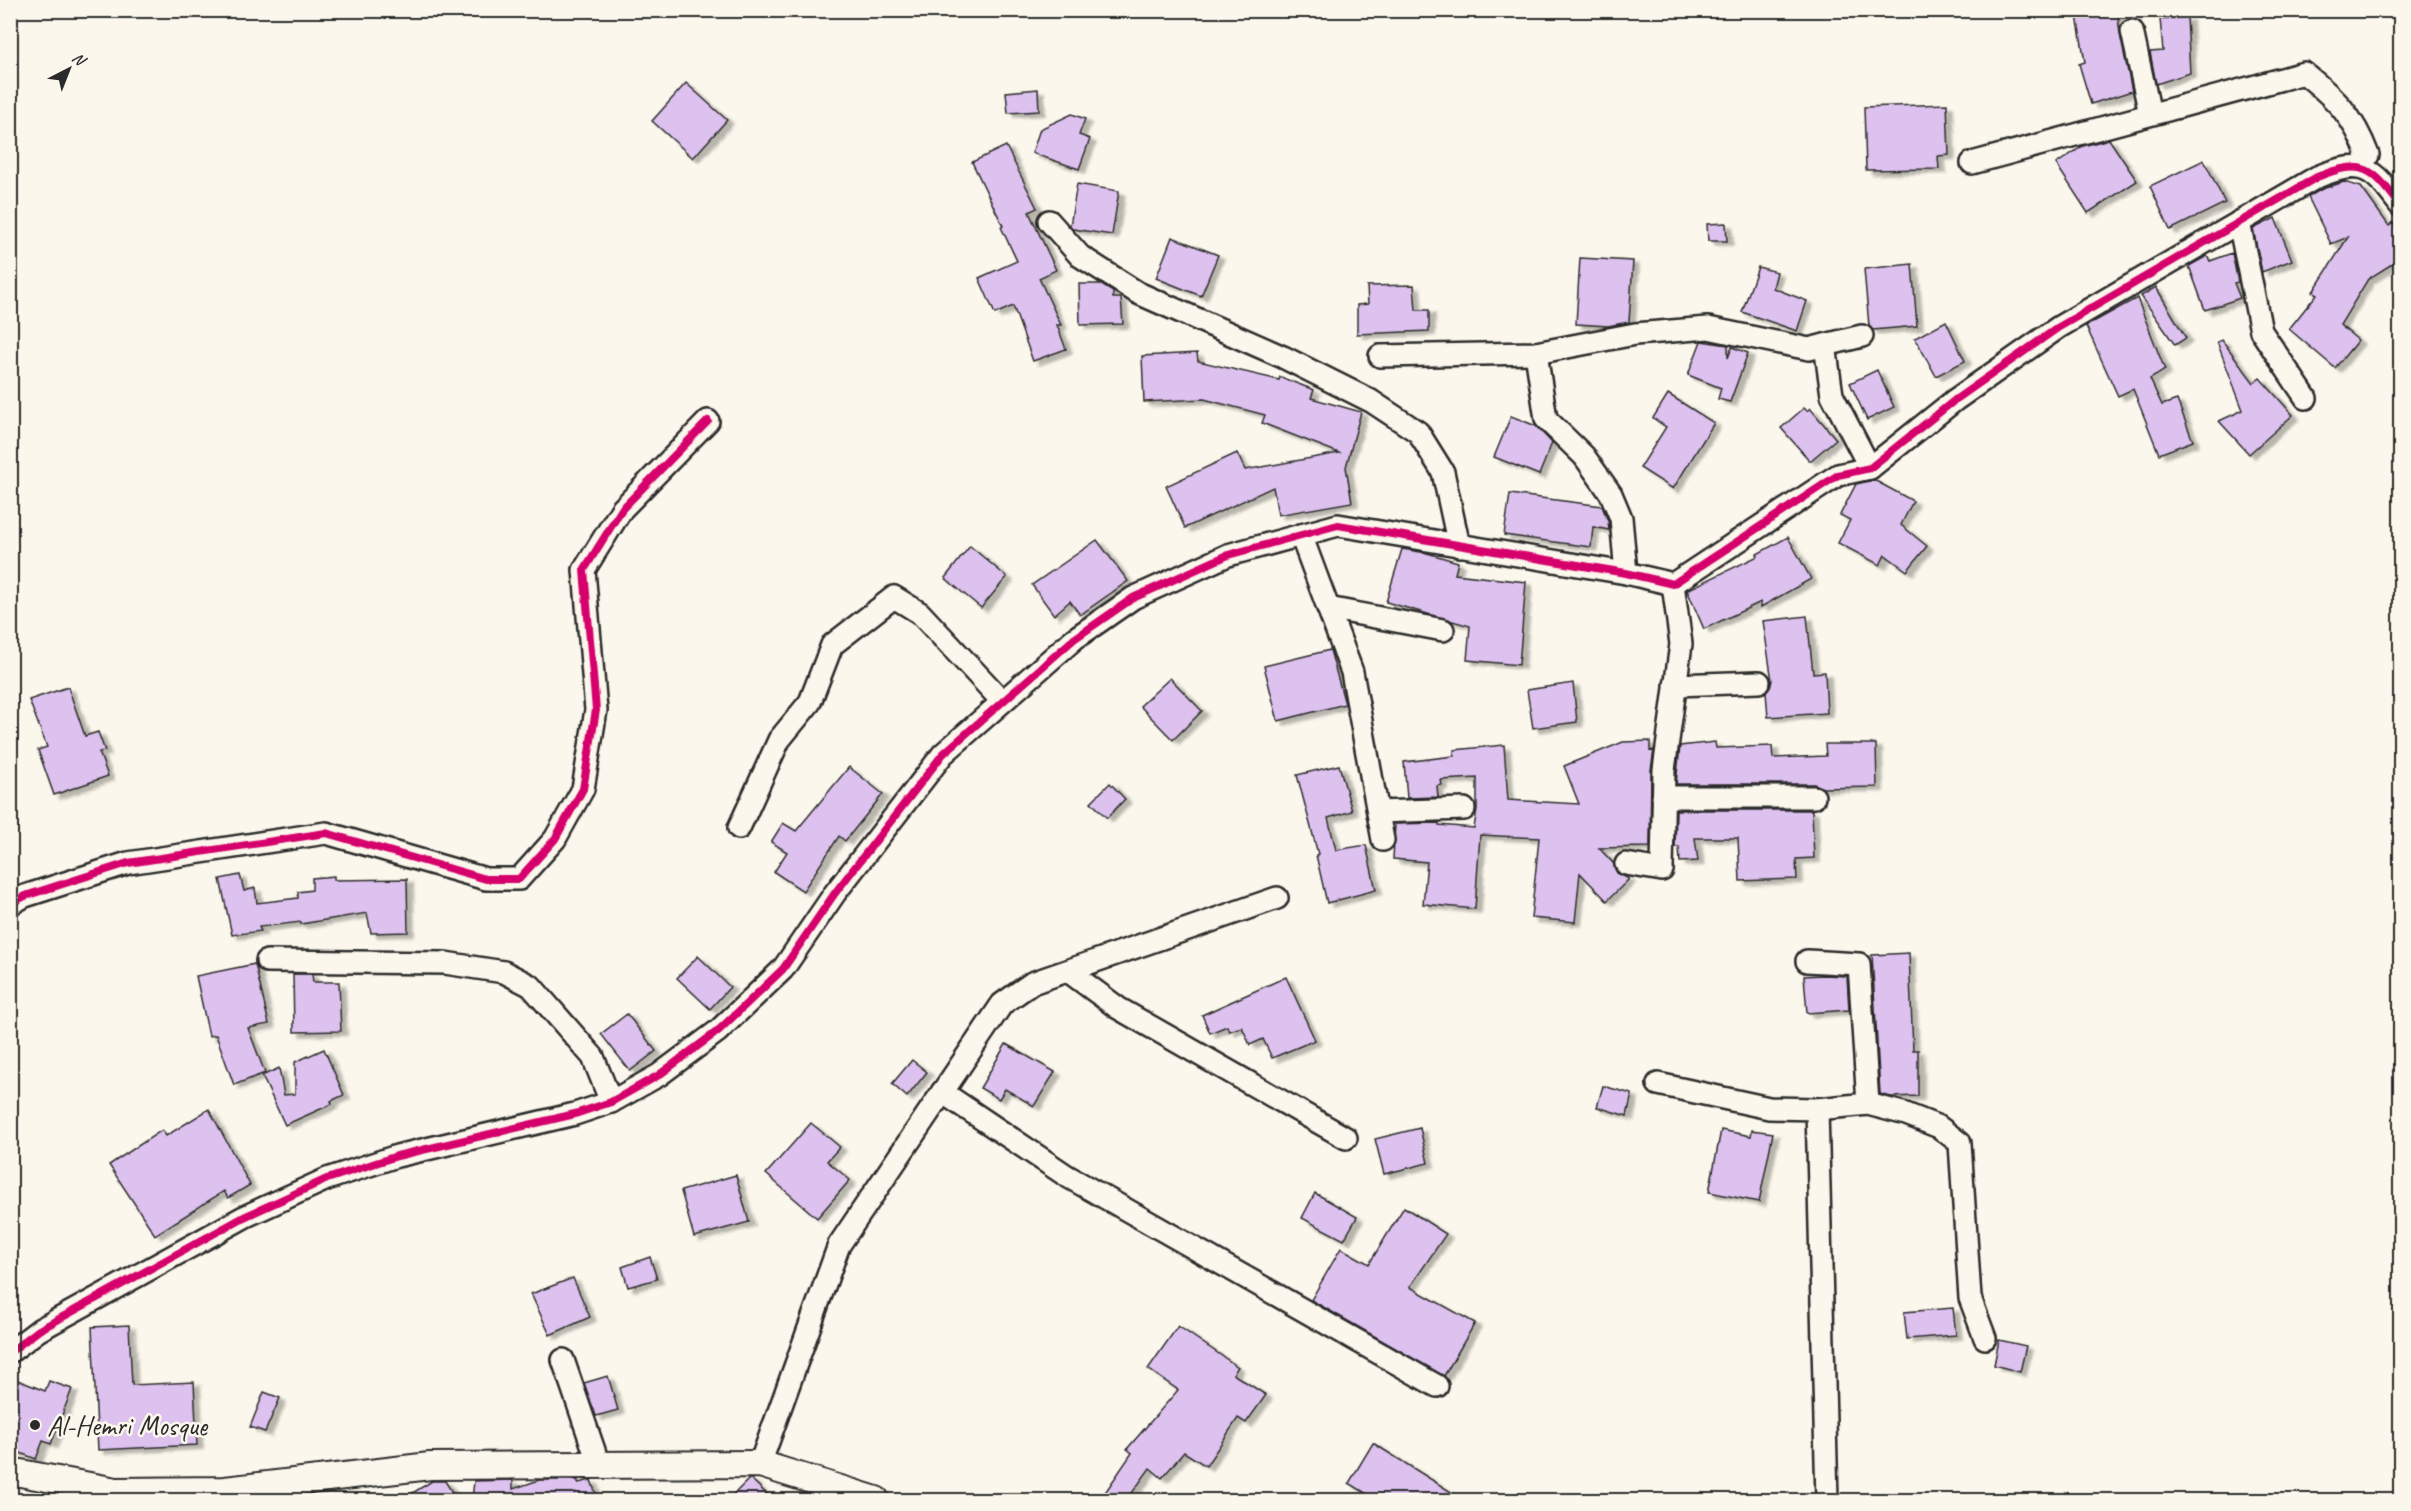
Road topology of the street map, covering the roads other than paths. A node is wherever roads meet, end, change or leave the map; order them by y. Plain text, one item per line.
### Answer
1 (2132, 31) dead end
2 (2150, 114) junction
3 (1971, 163) dead end
4 (2361, 167) junction
5 (2400, 205) edge
6 (1049, 221) dead end
7 (2239, 222) junction
8 (1862, 336) dead end
9 (1825, 345) junction
10 (1536, 353) junction
11 (1380, 356) dead end
12 (2306, 398) dead end
13 (708, 421) dead end
14 (1870, 468) junction
15 (1301, 535) junction
16 (1458, 546) junction
17 (1626, 573) junction
18 (1673, 584) junction
19 (1328, 608) junction
20 (1443, 630) dead end
21 (1759, 682) dead end
22 (1675, 685) junction
23 (1002, 701) junction
24 (1663, 797) junction
25 (1814, 797) dead end
26 (1464, 808) dead end
27 (1378, 812) junction
28 (739, 828) dead end
29 (1383, 840) dead end
30 (1626, 864) dead end
31 (1277, 898) dead end
32 (10, 904) edge
33 (267, 961) dead end
34 (1807, 961) dead end
35 (1068, 971) junction
36 (1658, 1084) dead end
37 (942, 1092) junction
38 (611, 1102) junction
39 (1868, 1104) junction
40 (1817, 1109) junction
41 (1346, 1138) dead end
42 (1985, 1338) dead end
43 (10, 1352) edge
44 (563, 1360) dead end
45 (1437, 1386) dead end
46 (760, 1464) junction
47 (598, 1465) junction
48 (10, 1471) edge
49 (876, 1500) edge
50 (1827, 1500) edge

1 - 2 street
2 - 3 street
2 - 4 street
4 - 5 street
4 - 7 street
6 - 16 street
7 - 12 street
7 - 14 street
8 - 9 street
9 - 10 street
9 - 14 street
10 - 11 street
10 - 17 street
13 - 32 street
14 - 18 street
15 - 16 street
15 - 19 street
15 - 23 street
16 - 17 street
17 - 18 street
18 - 22 street
19 - 20 street
19 - 27 street
21 - 22 street
22 - 24 street
23 - 28 street
23 - 38 street
24 - 25 street
24 - 30 street
26 - 27 street
27 - 29 street
31 - 35 street
33 - 38 street
34 - 39 street
35 - 37 street
35 - 41 street
36 - 40 street
37 - 45 street
37 - 46 street
38 - 43 street
39 - 40 street
39 - 42 street
40 - 50 street
44 - 47 street
46 - 47 street
46 - 49 street
47 - 48 street

